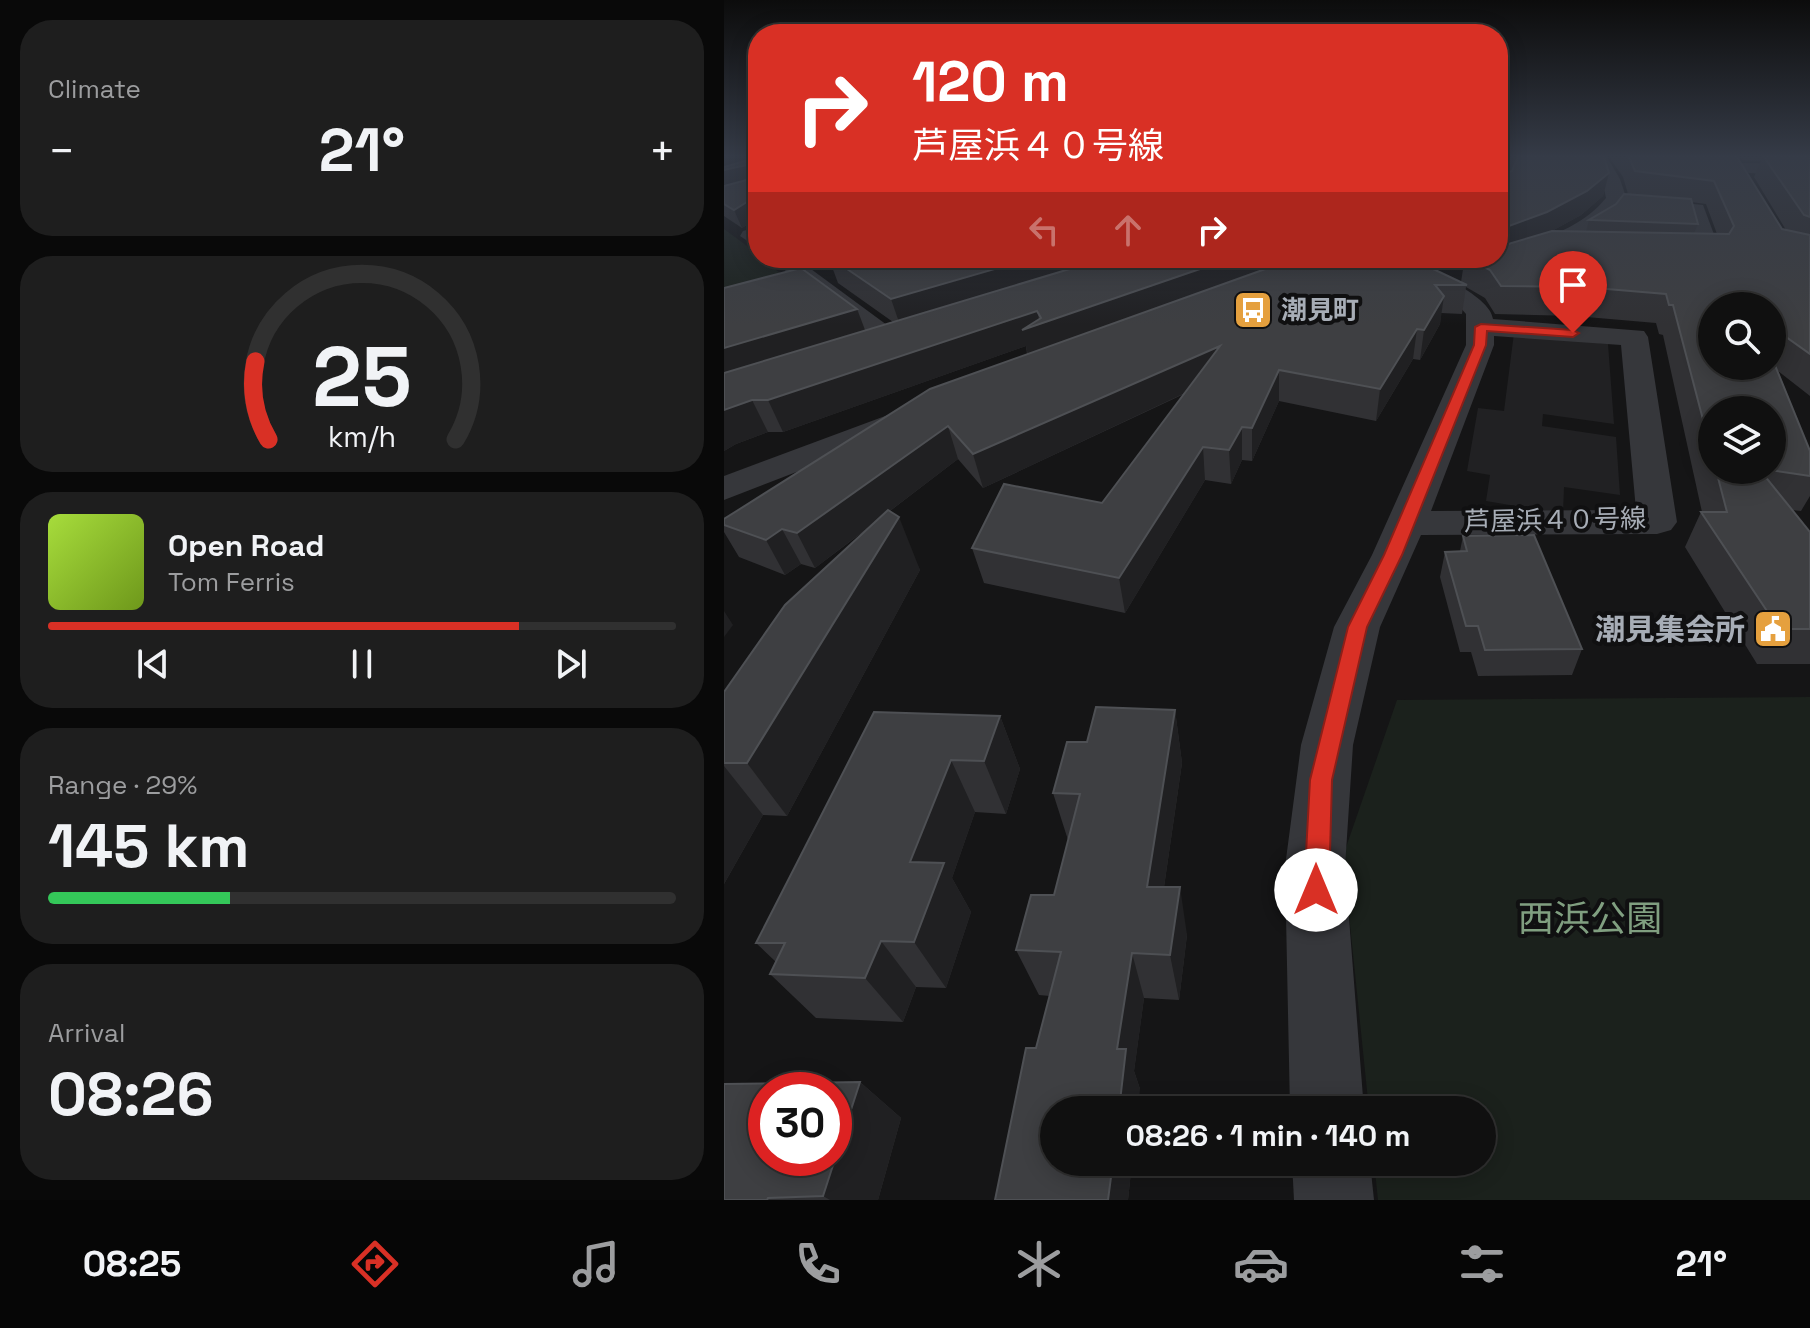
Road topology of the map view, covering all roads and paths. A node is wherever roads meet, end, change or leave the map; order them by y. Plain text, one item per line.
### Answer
1 (1605, 213) edge
2 (1697, 213) edge
3 (1542, 247) junction
4 (1591, 249) edge
5 (1650, 251) edge
6 (1508, 258) edge
7 (795, 268) edge
8 (1414, 268) edge
9 (839, 273) edge
10 (811, 280) junction
11 (1481, 327) junction
12 (925, 332) edge
13 (896, 342) junction
14 (859, 353) edge
15 (933, 409) edge
16 (724, 489) edge
17 (1406, 523) junction
18 (1326, 1096) edge
19 (1332, 1176) edge
20 (1334, 1200) edge

1 - 3 street
2 - 5 street
3 - 4 street
3 - 6 street
7 - 10 street
8 - 11 street
9 - 10 street
10 - 13 street
11 - 17 street
11 - 17 street, 芦屋浜４０号線
12 - 13 street
13 - 14 street
15 - 16 street
17 - 18 street
19 - 20 street

